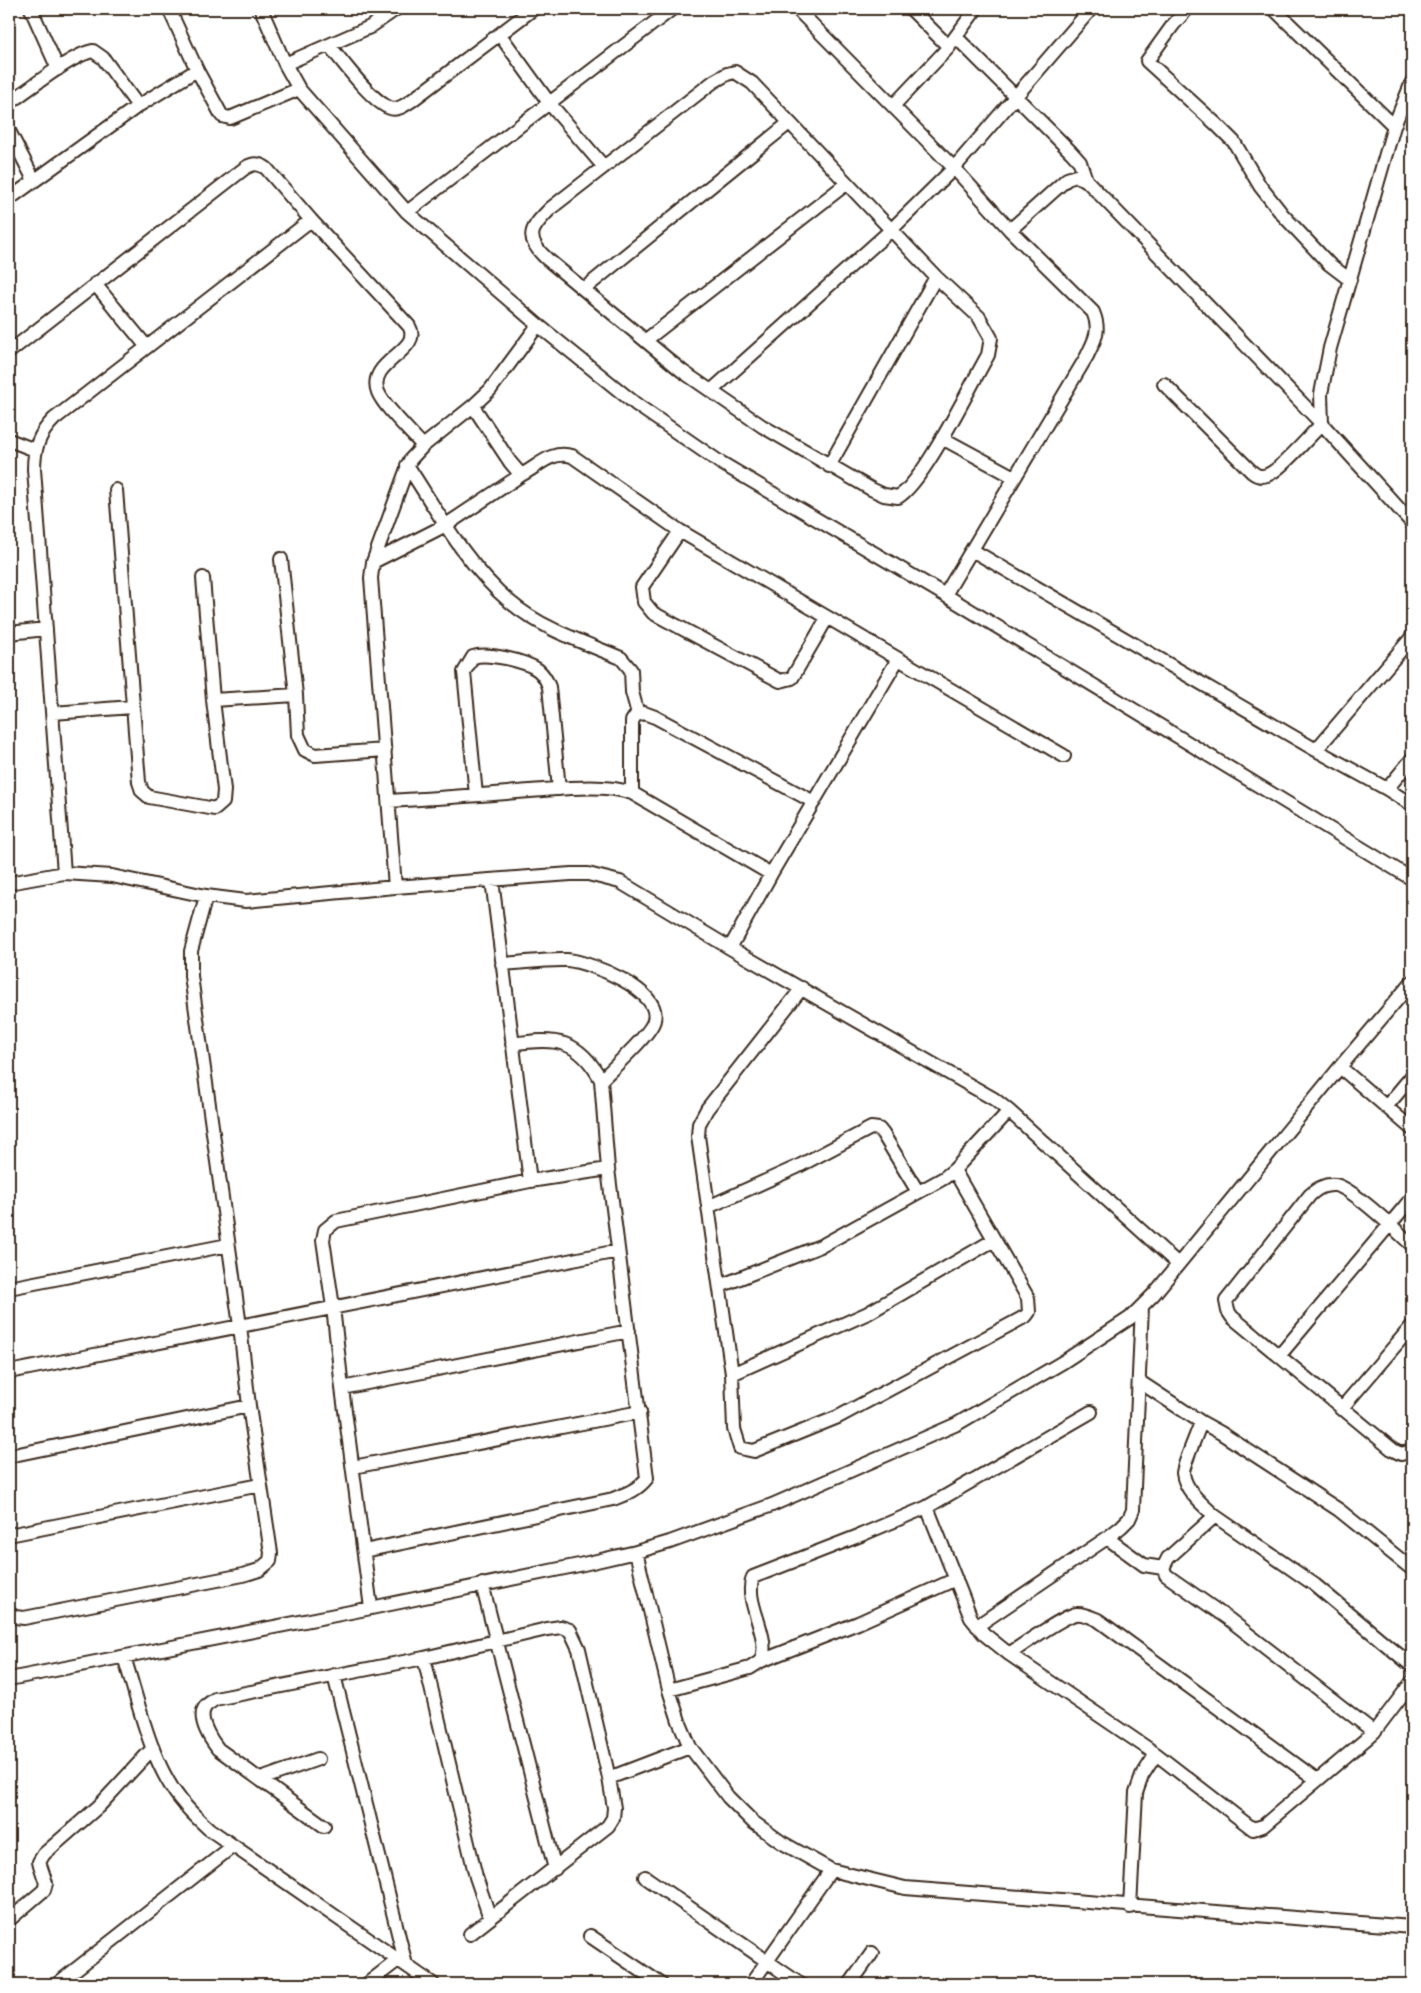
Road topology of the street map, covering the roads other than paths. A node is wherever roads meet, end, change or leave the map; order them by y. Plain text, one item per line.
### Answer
1 (31, 9) edge
2 (169, 9) edge
3 (261, 9) edge
4 (396, 9) edge
5 (533, 9) edge
6 (672, 9) edge
7 (797, 9) edge
8 (911, 9) edge
9 (976, 9) edge
10 (1091, 9) edge
11 (1187, 9) edge
12 (1274, 9) edge
13 (500, 36) junction
14 (952, 42) junction
15 (329, 45) junction
16 (285, 64) junction
17 (58, 69) junction
18 (198, 70) junction
19 (1412, 82) edge
20 (299, 89) junction
21 (1017, 96) junction
22 (9, 103) edge
23 (550, 104) junction
24 (138, 106) junction
25 (893, 106) junction
26 (790, 123) junction
27 (1394, 126) junction
28 (9, 132) edge
29 (604, 167) junction
30 (954, 168) junction
31 (34, 180) junction
32 (1086, 180) junction
33 (846, 184) junction
34 (9, 199) edge
35 (407, 212) junction
36 (311, 220) junction
37 (891, 230) junction
38 (1010, 230) junction
39 (936, 277) junction
40 (1350, 280) junction
41 (95, 284) junction
42 (584, 289) junction
43 (538, 325) junction
44 (646, 340) junction
45 (147, 347) junction
46 (9, 352) edge
47 (1164, 384) dead end
48 (711, 391) junction
49 (473, 406) junction
50 (1322, 424) junction
51 (942, 438) junction
52 (9, 440) edge
53 (423, 446) junction
54 (35, 450) junction
55 (407, 466) junction
56 (830, 466) junction
57 (521, 476) junction
58 (1014, 477) junction
59 (116, 490) dead end
60 (1412, 523) edge
61 (446, 525) junction
62 (680, 531) junction
63 (972, 550) junction
64 (281, 559) dead end
65 (372, 562) junction
66 (203, 578) dead end
67 (945, 595) junction
68 (827, 618) junction
69 (46, 629) junction
70 (9, 633) edge
71 (1412, 638) edge
72 (898, 659) junction
73 (296, 695) junction
74 (213, 700) junction
75 (132, 707) junction
76 (52, 713) junction
77 (638, 714) junction
78 (385, 750) junction
79 (1316, 750) junction
80 (1064, 756) dead end
81 (1412, 759) edge
82 (559, 789) junction
83 (1387, 789) junction
84 (632, 793) junction
85 (476, 795) junction
86 (389, 801) junction
87 (814, 802) junction
88 (1412, 805) edge
89 (64, 873) junction
90 (771, 874) junction
91 (1412, 879) edge
92 (492, 880) junction
93 (9, 883) edge
94 (395, 887) junction
95 (206, 896) junction
96 (730, 948) junction
97 (502, 964) junction
98 (1412, 982) edge
99 (802, 988) junction
100 (512, 1044) junction
101 (1340, 1067) junction
102 (1412, 1076) edge
103 (601, 1080) junction
104 (1386, 1107) junction
105 (1009, 1110) junction
106 (1412, 1129) edge
107 (608, 1169) junction
108 (954, 1170) junction
109 (530, 1182) junction
110 (918, 1192) junction
111 (1412, 1198) edge
112 (708, 1207) junction
113 (1389, 1225) junction
114 (994, 1240) junction
115 (228, 1245) junction
116 (1412, 1245) edge
117 (618, 1251) junction
118 (1178, 1264) junction
119 (720, 1286) junction
120 (9, 1288) edge
121 (1142, 1306) junction
122 (333, 1307) junction
123 (240, 1326) junction
124 (1412, 1326) edge
125 (628, 1331) junction
126 (1279, 1356) junction
127 (9, 1372) edge
128 (732, 1374) junction
129 (1140, 1382) junction
130 (342, 1388) junction
131 (249, 1406) junction
132 (1341, 1408) junction
133 (640, 1412) junction
134 (1091, 1412) dead end
135 (1201, 1422) junction
136 (1412, 1451) edge
137 (9, 1456) edge
138 (353, 1467) junction
139 (260, 1485) junction
140 (927, 1507) junction
141 (1215, 1516) junction
142 (9, 1535) edge
143 (1107, 1538) junction
144 (364, 1551) junction
145 (636, 1552) junction
146 (1164, 1568) junction
147 (1412, 1569) edge
148 (956, 1579) junction
149 (482, 1584) junction
150 (371, 1608) junction
151 (9, 1613) edge
152 (977, 1626) junction
153 (497, 1642) junction
154 (1009, 1654) junction
155 (124, 1657) junction
156 (424, 1658) junction
157 (761, 1660) junction
158 (1412, 1666) edge
159 (334, 1676) junction
160 (9, 1679) edge
161 (1412, 1682) edge
162 (669, 1690) junction
163 (1374, 1732) junction
164 (690, 1747) junction
165 (153, 1748) junction
166 (1156, 1754) junction
167 (318, 1759) dead end
168 (609, 1778) junction
169 (261, 1779) junction
170 (1317, 1780) junction
171 (324, 1826) dead end
172 (233, 1846) junction
173 (555, 1869) junction
174 (831, 1870) junction
175 (645, 1877) dead end
176 (1130, 1907) junction
177 (490, 1918) junction
178 (9, 1920) edge
179 (1412, 1927) edge
180 (470, 1934) dead end
181 (590, 1936) dead end
182 (872, 1952) dead end
183 (402, 1962) junction
184 (766, 1962) junction
185 (657, 1983) edge
186 (57, 1984) edge
187 (366, 1984) edge
188 (433, 1984) edge
189 (751, 1984) edge
190 (800, 1984) edge
191 (850, 1984) edge

1 - 17 street
2 - 18 street
3 - 16 street
4 - 15 street
5 - 13 street
6 - 23 street
7 - 25 street
8 - 14 street
9 - 14 street
10 - 21 street
11 - 40 street
12 - 27 street
13 - 15 street
13 - 23 street
14 - 21 street
14 - 25 street
15 - 16 street
16 - 20 street
17 - 22 street
17 - 24 street
18 - 20 street
18 - 24 street
19 - 27 street
20 - 35 street
21 - 30 street
21 - 32 street
23 - 29 street
23 - 35 street
24 - 31 street
25 - 30 street
26 - 29 street
26 - 33 street
26 - 42 street
27 - 40 street
28 - 31 street
29 - 42 street
30 - 37 street
30 - 38 street
31 - 34 street
32 - 38 street
32 - 50 street
33 - 37 street
33 - 44 street
35 - 43 street
36 - 41 street
36 - 45 street
36 - 53 street
37 - 39 street
37 - 48 street
38 - 58 street
39 - 51 street
39 - 56 street
40 - 50 street
41 - 45 street
41 - 46 street
42 - 44 street
43 - 49 street
43 - 67 street
44 - 48 street
45 - 54 street
47 - 50 street
48 - 56 street
49 - 53 street
49 - 57 street
50 - 60 street
51 - 56 street
51 - 58 street
52 - 54 street
53 - 55 street
54 - 69 street
55 - 61 street
55 - 65 street
57 - 61 street
57 - 62 street
58 - 63 street
59 - 75 street
61 - 65 street
61 - 77 street
62 - 68 street
62 - 68 street
63 - 67 street
63 - 79 street
64 - 73 street
65 - 78 street
66 - 74 street
67 - 91 street
68 - 72 street
69 - 70 street
69 - 76 street
71 - 79 street
72 - 80 street
72 - 87 street
73 - 74 street
73 - 78 street
74 - 75 street
75 - 76 street
76 - 89 street
77 - 84 street
77 - 87 street
78 - 86 street
79 - 83 street
81 - 83 street
82 - 84 street
82 - 85 street
82 - 85 street
83 - 88 street
84 - 90 street
85 - 86 street
86 - 94 street
87 - 90 street
89 - 93 street
89 - 95 street
90 - 96 street
92 - 94 street
92 - 96 street
92 - 97 street
94 - 95 street
95 - 115 street
96 - 99 street
97 - 100 street
97 - 103 street
98 - 101 street
99 - 105 street
99 - 112 street
100 - 103 street
100 - 109 street
101 - 104 street
101 - 118 street
102 - 104 street
103 - 107 street
104 - 106 street
105 - 108 street
105 - 118 street
107 - 109 street
107 - 117 street
108 - 110 street
108 - 114 street
109 - 122 street
110 - 112 street
110 - 119 street
111 - 113 street
112 - 119 street
113 - 116 street
113 - 126 street
113 - 126 street
114 - 128 street
114 - 128 street
115 - 120 street
115 - 123 street
117 - 122 street
117 - 125 street
118 - 121 street
119 - 128 street
121 - 129 street
121 - 145 street
122 - 123 street
122 - 130 street
123 - 127 street
123 - 131 street
124 - 132 street
125 - 130 street
125 - 133 street
126 - 132 street
129 - 135 street
129 - 143 street
130 - 138 street
131 - 137 street
131 - 139 street
132 - 136 street
133 - 138 street
133 - 144 street
134 - 140 street
135 - 141 street
135 - 147 street
138 - 144 street
139 - 142 street
139 - 151 street
140 - 148 street
140 - 157 street
141 - 146 street
141 - 158 street
143 - 146 street
143 - 152 street
144 - 150 street
145 - 149 street
145 - 162 street
146 - 163 street
148 - 152 street
148 - 157 street
149 - 150 street
149 - 153 street
150 - 155 street
152 - 154 street
153 - 156 street
153 - 168 street
153 - 173 street
154 - 166 street
154 - 170 street
155 - 160 street
155 - 165 street
156 - 159 street
156 - 177 street
157 - 162 street
159 - 169 street
159 - 183 street
161 - 163 street
162 - 164 street
163 - 170 street
164 - 168 street
164 - 174 street
165 - 172 street
165 - 178 street
166 - 170 street
166 - 176 street
167 - 169 street
168 - 173 street
169 - 171 street
172 - 183 street
172 - 186 street
173 - 177 street
174 - 176 street
174 - 184 street
175 - 184 street
176 - 179 street
177 - 180 street
181 - 185 street
182 - 191 street
183 - 187 street
183 - 188 street
184 - 189 street
184 - 190 street

